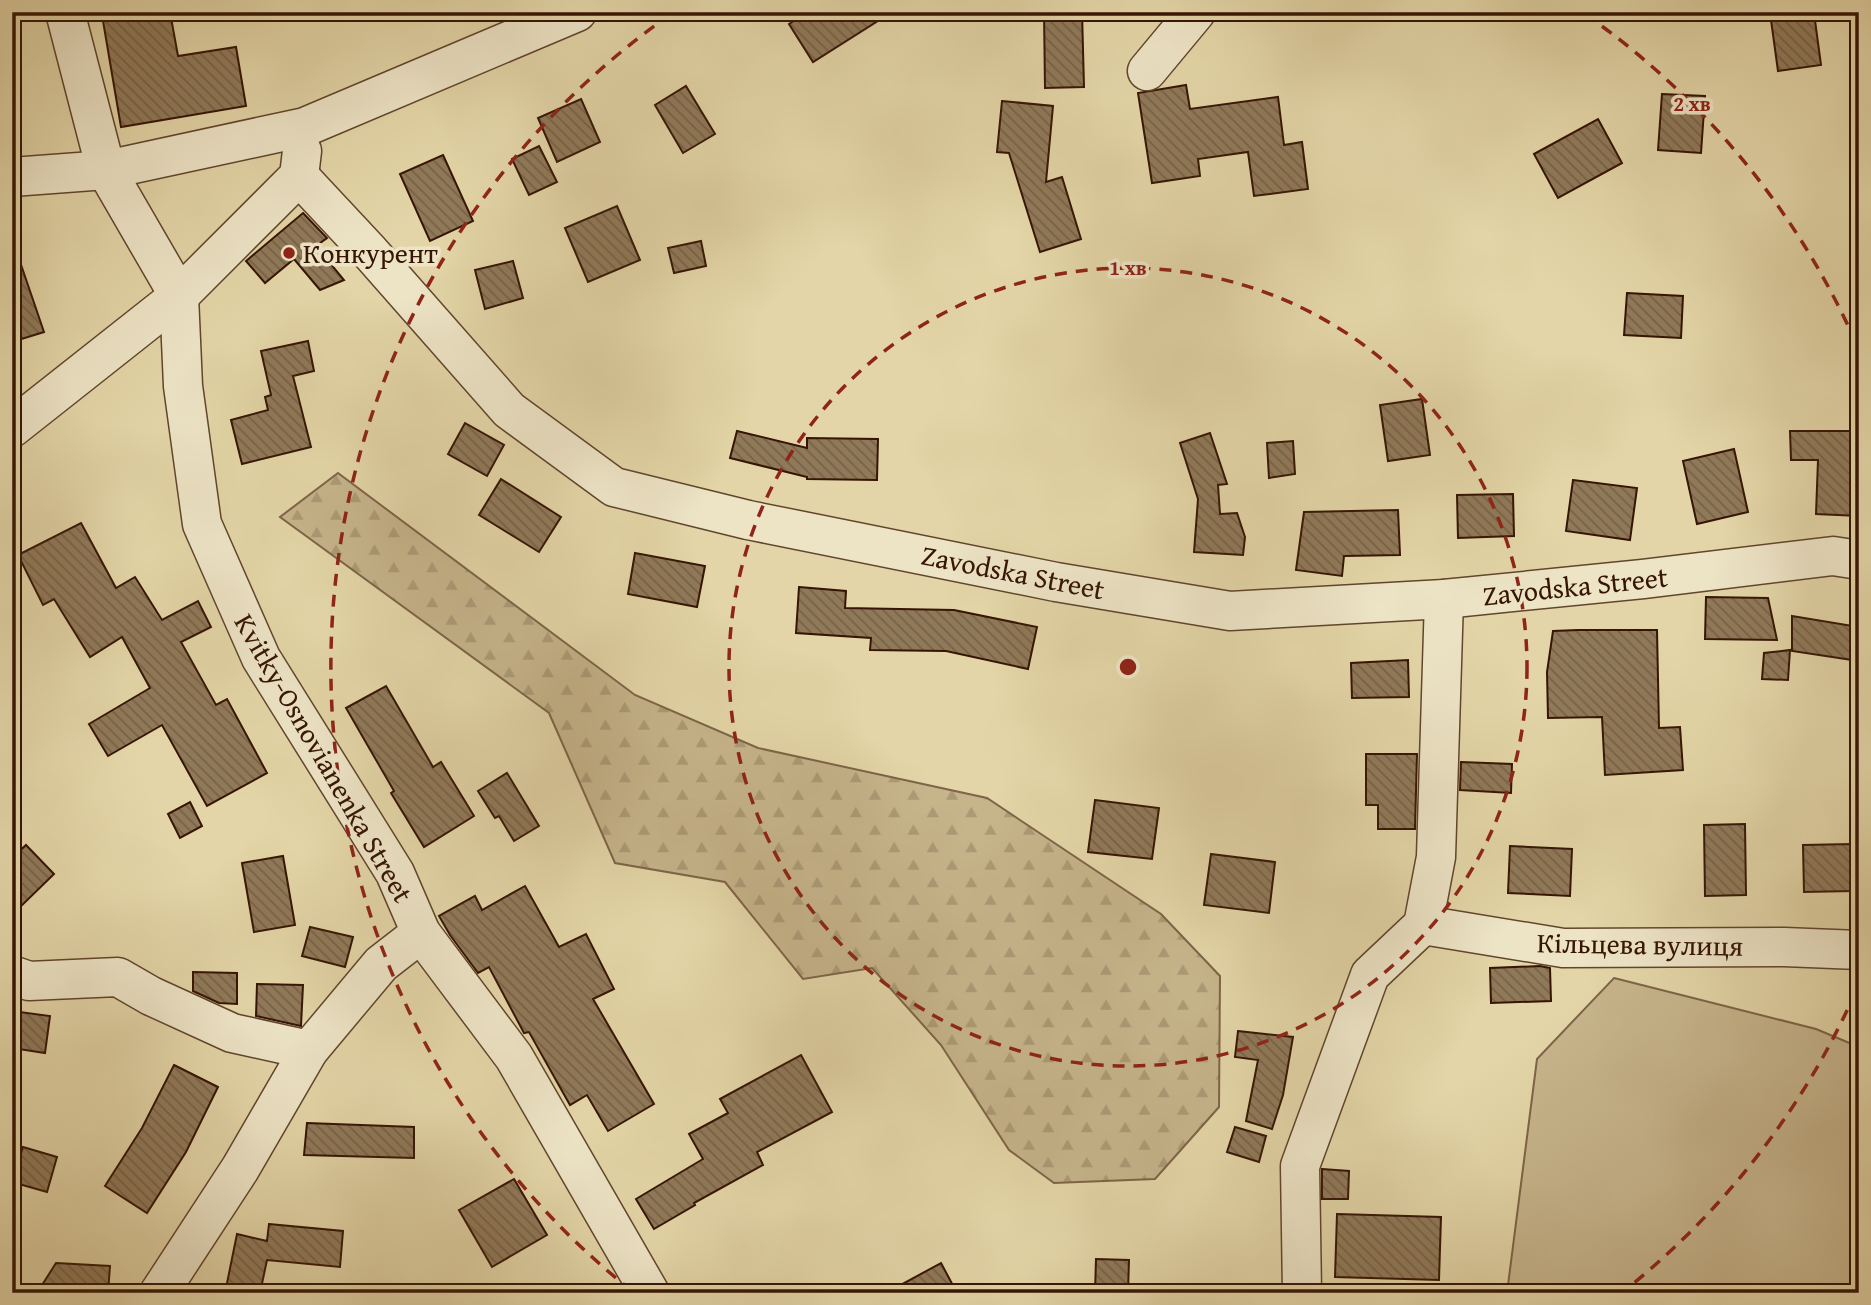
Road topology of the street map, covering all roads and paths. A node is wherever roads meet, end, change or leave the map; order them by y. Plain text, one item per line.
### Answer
1 (65, 12) edge
2 (578, 12) edge
3 (1196, 12) edge
4 (1147, 71) dead end
5 (305, 127) junction
6 (106, 170) junction
7 (299, 176) junction
8 (12, 177) edge
9 (180, 296) junction
10 (12, 428) edge
11 (1859, 559) edge
12 (1444, 599) junction
13 (1423, 925) junction
14 (421, 933) junction
15 (1859, 950) edge
16 (12, 975) edge
17 (309, 1051) junction
18 (159, 1293) edge
19 (650, 1293) edge
20 (1302, 1293) edge

1 - 6 street
2 - 5 street
3 - 4 street
5 - 6 street
5 - 7 street
6 - 8 street
6 - 9 street
7 - 9 street
7 - 12 street, Zavodska Street
9 - 10 street
9 - 14 street, Kvitky-Osnovianenka Street
11 - 12 street, Zavodska Street
12 - 13 street
13 - 15 street, Кільцева вулиця
13 - 20 street
14 - 17 street, Kvitky-Osnovianenka Street
14 - 19 street, Kvitky-Osnovianenka Street
16 - 17 street
17 - 18 street, Kvitky-Osnovianenka Street

